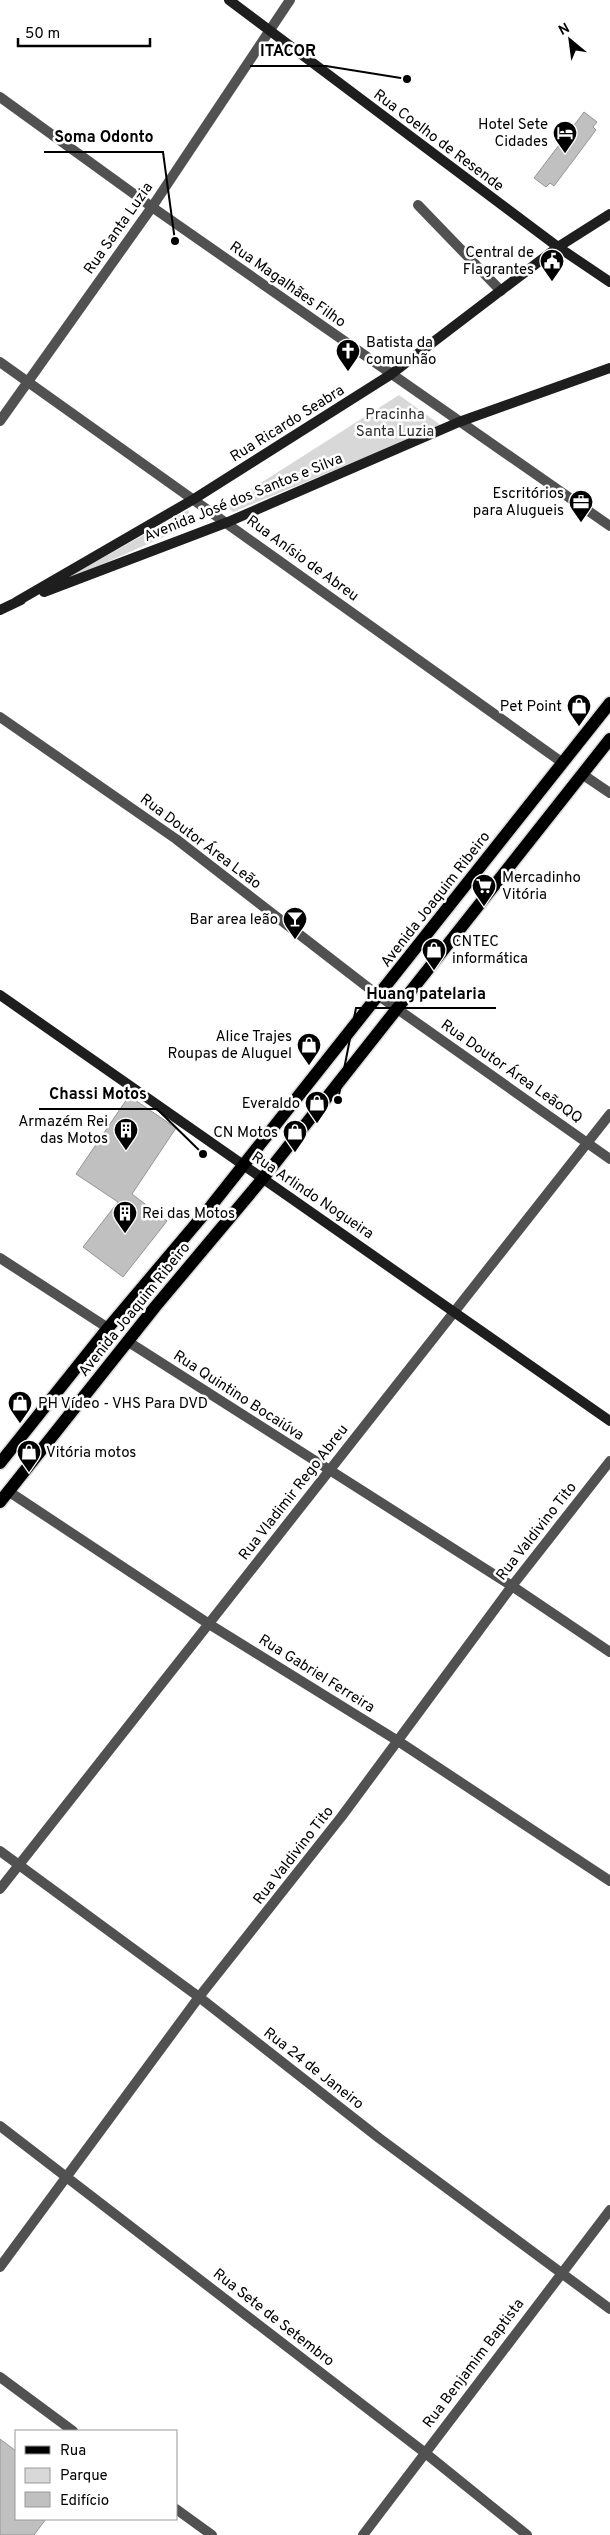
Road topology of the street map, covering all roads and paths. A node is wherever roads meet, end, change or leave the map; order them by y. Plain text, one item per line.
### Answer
1 (229, 0) edge
2 (290, 0) edge
3 (268, 30) junction
4 (0, 97) edge
5 (418, 205) dead end
6 (152, 207) junction
7 (610, 214) edge
8 (558, 247) junction
9 (610, 282) edge
10 (501, 291) junction
11 (0, 362) edge
12 (610, 368) edge
13 (390, 375) junction
14 (28, 383) junction
15 (0, 421) edge
16 (459, 422) junction
17 (194, 499) junction
18 (228, 522) junction
19 (610, 526) edge
20 (16, 602) junction
21 (0, 610) edge
22 (610, 703) edge
23 (0, 716) edge
24 (610, 739) edge
25 (563, 763) junction
26 (582, 774) junction
27 (610, 793) edge
28 (0, 995) edge
29 (379, 996) junction
30 (396, 1007) junction
31 (610, 1114) edge
32 (588, 1143) junction
33 (610, 1159) edge
34 (243, 1166) junction
35 (264, 1178) junction
36 (0, 1258) edge
37 (455, 1312) junction
38 (108, 1328) junction
39 (128, 1341) junction
40 (610, 1420) edge
41 (610, 1461) edge
42 (0, 1462) edge
43 (330, 1470) junction
44 (8, 1491) junction
45 (0, 1502) edge
46 (512, 1586) junction
47 (209, 1624) junction
48 (610, 1652) edge
49 (398, 1741) junction
50 (0, 1852) edge
51 (18, 1865) junction
52 (610, 1881) edge
53 (0, 1889) edge
54 (199, 1997) junction
55 (0, 2126) edge
56 (66, 2175) junction
57 (610, 2210) edge
58 (0, 2267) edge
59 (562, 2273) junction
60 (610, 2309) edge
61 (0, 2377) edge
62 (71, 2430) edge
63 (424, 2452) junction
64 (178, 2510) edge
65 (212, 2535) edge
66 (363, 2535) edge
67 (527, 2535) edge

1 - 3 main road, Rua Coelho de Resende
2 - 3 street, Rua Santa Luzia
3 - 6 street, Rua Santa Luzia
3 - 8 main road, Rua Coelho de Resende
4 - 6 street, Rua Magalhães Filho
5 - 10 street
6 - 13 street, Rua Magalhães Filho
6 - 14 street, Rua Santa Luzia
7 - 8 main road, Rua Ricardo Seabra
8 - 9 main road, Rua Coelho de Resende
8 - 10 main road, Rua Ricardo Seabra
10 - 13 main road, Rua Ricardo Seabra
11 - 14 street, Rua Anísio de Abreu
12 - 16 main road, Avenida José dos Santos e Silva
13 - 16 street, Rua Magalhães Filho
13 - 17 main road, Rua Ricardo Seabra
14 - 15 street, Rua Santa Luzia
14 - 17 street, Rua Anísio de Abreu
16 - 18 main road, Avenida José dos Santos e Silva
16 - 19 street, Rua Magalhães Filho
17 - 18 street, Rua Anísio de Abreu
17 - 20 main road, Rua Ricardo Seabra
18 - 20 main road, Avenida José dos Santos e Silva
18 - 25 street, Rua Anísio de Abreu
20 - 21 main road, Avenida José dos Santos e Silva
22 - 25 main road, Avenida Joaquim Ribeiro
23 - 29 street, Rua Doutor Área Leão
24 - 26 main road, Avenida Joaquim Ribeiro
25 - 29 main road, Avenida Joaquim Ribeiro
26 - 27 street
26 - 30 main road, Avenida Joaquim Ribeiro
28 - 34 main road, Rua Arlindo Nogueira
29 - 30 street, Rua Doutor Área Leão
29 - 34 main road, Avenida Joaquim Ribeiro
30 - 32 street, Rua Doutor Área LeãoQQ
30 - 35 main road, Avenida Joaquim Ribeiro
31 - 32 street, Rua Vladimir Rego Abreu
32 - 33 street, Rua Doutor Área LeãoQQ
32 - 37 street, Rua Vladimir Rego Abreu
34 - 35 main road, Rua Arlindo Nogueira
34 - 38 main road, Avenida Joaquim Ribeiro
35 - 37 main road, Rua Arlindo Nogueira
35 - 39 main road, Avenida Joaquim Ribeiro
36 - 38 street
37 - 40 main road, Rua Arlindo Nogueira
37 - 43 street, Rua Vladimir Rego Abreu
38 - 42 main road, Avenida Joaquim Ribeiro
39 - 43 street, Rua Quintino Bocaiúva
39 - 44 main road, Avenida Joaquim Ribeiro
41 - 46 street, Rua Valdivino Tito
43 - 46 street, Rua Quintino Bocaiúva
43 - 47 street, Rua Vladimir Rego Abreu
44 - 45 main road, Avenida Joaquim Ribeiro
44 - 47 street, Rua Gabriel Ferreira
46 - 48 street, Rua Quintino Bocaiúva
46 - 49 street, Rua Valdivino Tito
47 - 49 street, Rua Gabriel Ferreira
47 - 51 street, Rua Vladimir Rego Abreu
49 - 52 street, Rua Gabriel Ferreira
49 - 54 street, Rua Valdivino Tito
50 - 51 street, Rua 24 de Janeiro
51 - 53 street, Rua Vladimir Rego Abreu
51 - 54 street, Rua 24 de Janeiro
54 - 56 street, Rua Valdivino Tito
54 - 59 street, Rua 24 de Janeiro
55 - 56 street, Rua Sete de Setembro
56 - 58 street, Rua Valdivino Tito
56 - 63 street, Rua Sete de Setembro
57 - 59 street, Rua Benjamim Baptista
59 - 60 street, Rua 24 de Janeiro
59 - 63 street, Rua Benjamim Baptista
61 - 62 street
63 - 66 street, Rua Benjamim Baptista
63 - 67 street, Rua Sete de Setembro
64 - 65 street

